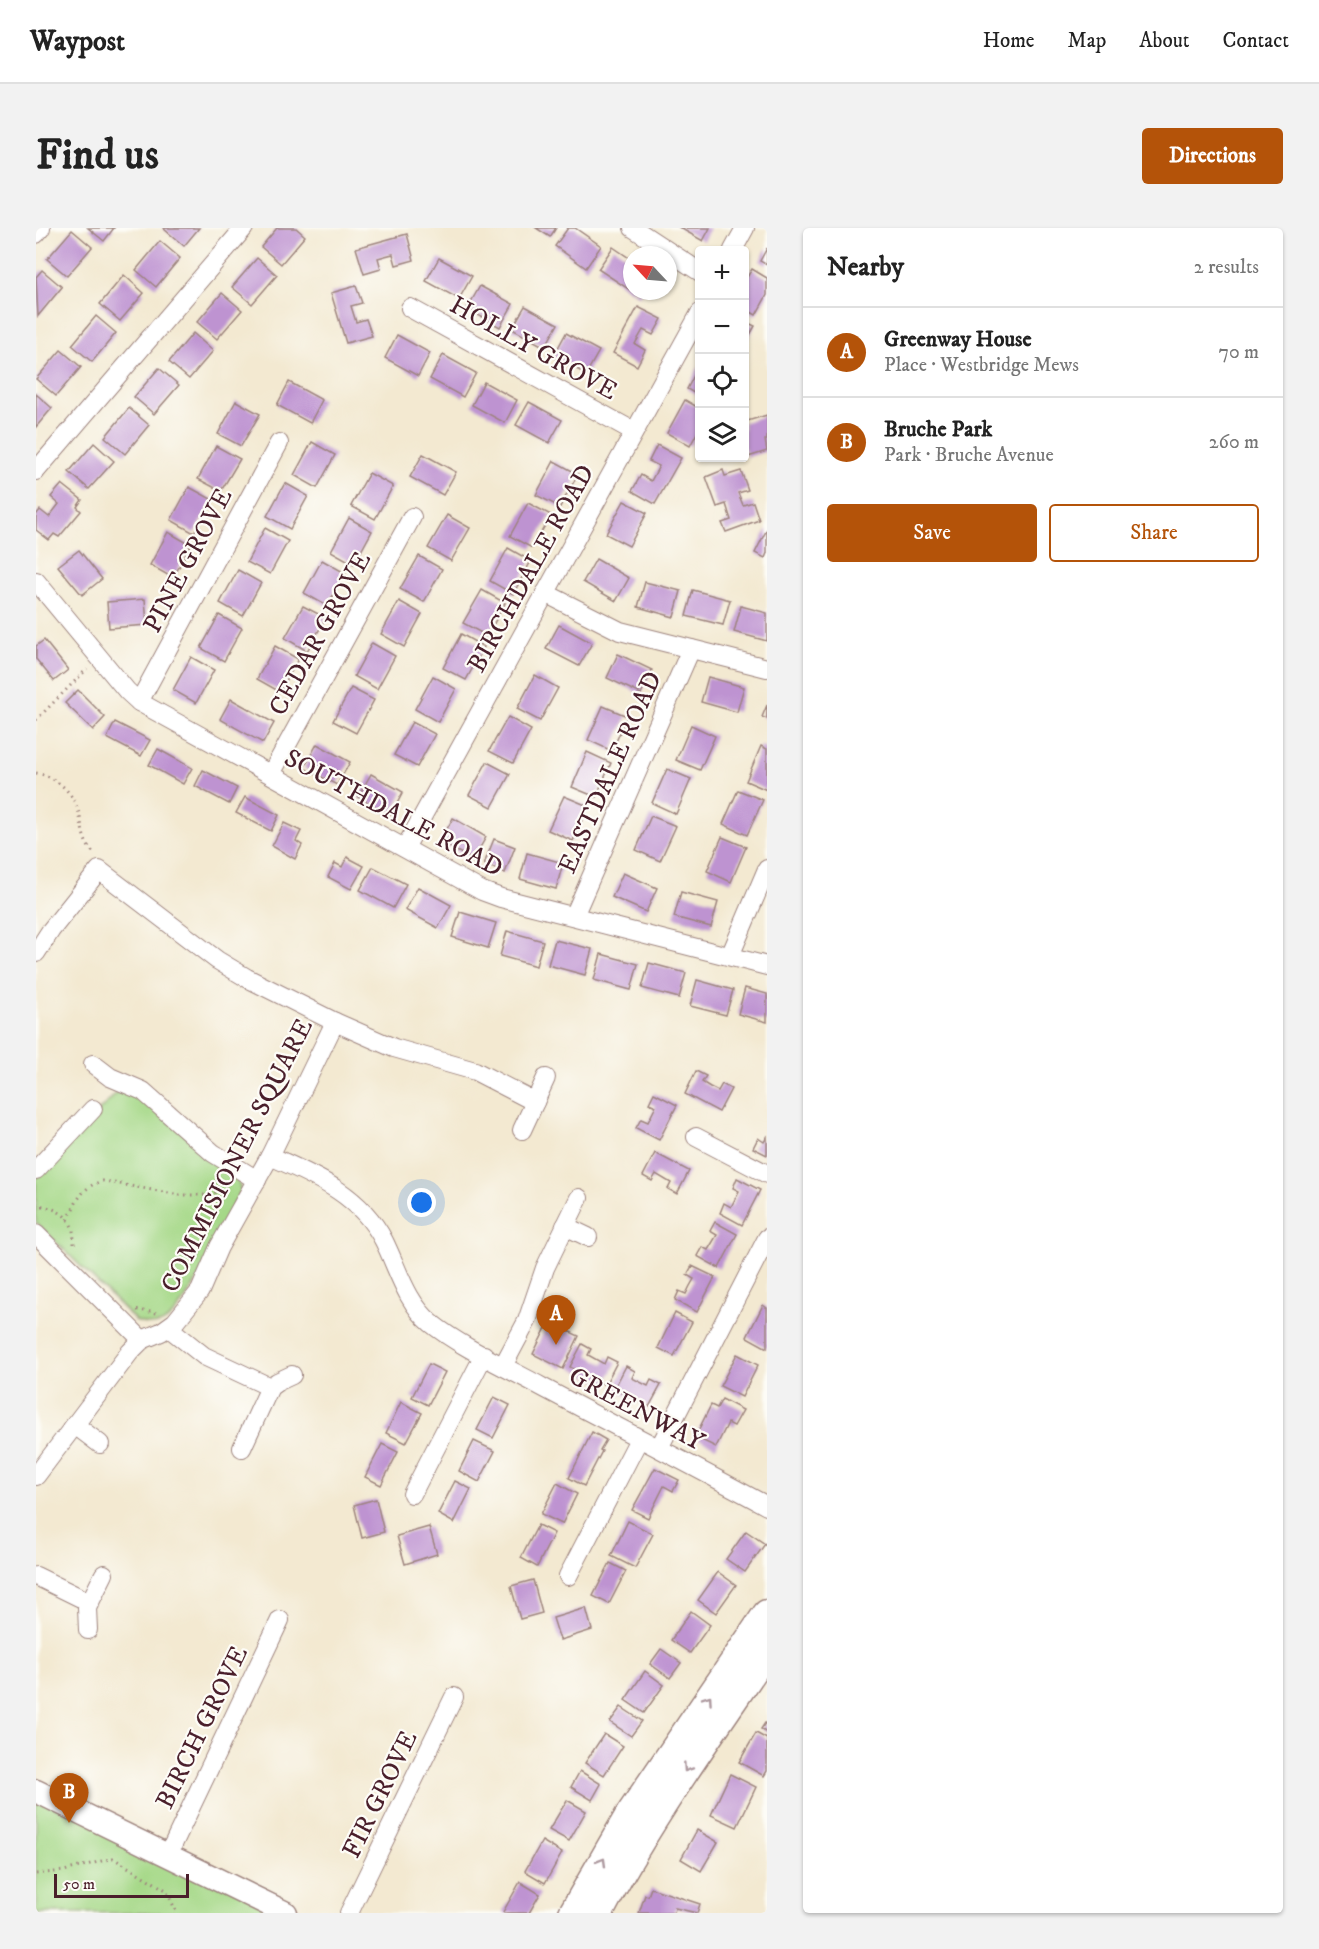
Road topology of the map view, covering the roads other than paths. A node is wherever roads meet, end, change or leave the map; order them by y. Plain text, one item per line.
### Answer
1 (41, 228) edge
2 (244, 228) edge
3 (633, 228) edge
4 (746, 228) edge
5 (36, 234) edge
6 (735, 246) edge
7 (695, 269) edge
8 (409, 308) dead end
9 (695, 320) edge
10 (633, 431) junction
11 (279, 443) dead end
12 (36, 471) edge
13 (412, 517) dead end
14 (36, 581) edge
15 (545, 593) junction
16 (691, 649) junction
17 (767, 668) edge
18 (139, 702) junction
19 (271, 774) junction
20 (405, 848) junction
21 (767, 869) edge
22 (574, 916) junction
23 (36, 953) edge
24 (730, 956) junction
25 (767, 966) edge
26 (335, 1022) junction
27 (93, 1064) dead end
28 (546, 1078) dead end
29 (535, 1102) junction
30 (93, 1109) dead end
31 (522, 1130) dead end
32 (696, 1137) dead end
33 (270, 1156) junction
34 (36, 1170) edge
35 (767, 1174) edge
36 (257, 1180) junction
37 (579, 1198) dead end
38 (566, 1226) junction
39 (36, 1234) edge
40 (588, 1237) dead end
41 (767, 1238) edge
42 (168, 1321) junction
43 (142, 1340) junction
44 (484, 1356) junction
45 (502, 1366) junction
46 (292, 1375) dead end
47 (270, 1387) junction
48 (75, 1425) junction
49 (639, 1439) junction
50 (100, 1444) dead end
51 (242, 1448) dead end
52 (659, 1448) junction
53 (36, 1476) edge
54 (412, 1494) dead end
55 (767, 1506) edge
56 (104, 1574) dead end
57 (36, 1576) edge
58 (568, 1576) dead end
59 (89, 1602) junction
60 (767, 1614) edge
61 (280, 1620) dead end
62 (88, 1630) dead end
63 (767, 1650) edge
64 (454, 1697) dead end
65 (36, 1791) edge
66 (168, 1855) junction
67 (286, 1913) edge
68 (349, 1913) edge
69 (573, 1913) edge
70 (599, 1913) edge

1 - 5 street
2 - 12 street
3 - 7 street
4 - 6 street
8 - 10 street, HOLLY GROVE
9 - 10 street, BIRCHDALE ROAD
10 - 15 street, BIRCHDALE ROAD
11 - 18 street, PINE GROVE
13 - 19 street, CEDAR GROVE
14 - 18 street, SOUTHDALE ROAD
15 - 16 street
15 - 20 street, BIRCHDALE ROAD
16 - 17 street
16 - 22 street, EASTDALE ROAD
18 - 19 street, SOUTHDALE ROAD
19 - 20 street, SOUTHDALE ROAD
20 - 22 street, SOUTHDALE ROAD
21 - 24 street
22 - 24 street, SOUTHDALE ROAD
23 - 26 street, COMMISIONER SQUARE
24 - 25 street, SOUTHDALE ROAD
26 - 29 street
26 - 33 street, COMMISIONER SQUARE
27 - 36 street
28 - 29 street
29 - 31 street
30 - 34 street
32 - 35 street
33 - 36 street, COMMISIONER SQUARE
33 - 44 street, GREENWAY
36 - 42 street, COMMISIONER SQUARE
37 - 38 street
38 - 40 street
38 - 45 street
39 - 43 street
41 - 52 street
42 - 43 street
42 - 47 street
43 - 48 street
44 - 45 street, GREENWAY
44 - 54 street
45 - 49 street, GREENWAY
46 - 47 street
47 - 51 street
48 - 50 street
48 - 53 street
49 - 52 street, GREENWAY
49 - 58 street
52 - 55 street, GREENWAY
56 - 59 street
57 - 59 street
59 - 62 street
69 -> 60 main road
61 - 66 street, BIRCH GROVE
63 -> 70 main road
64 - 68 street, FIR GROVE
65 - 66 street
66 - 67 street

